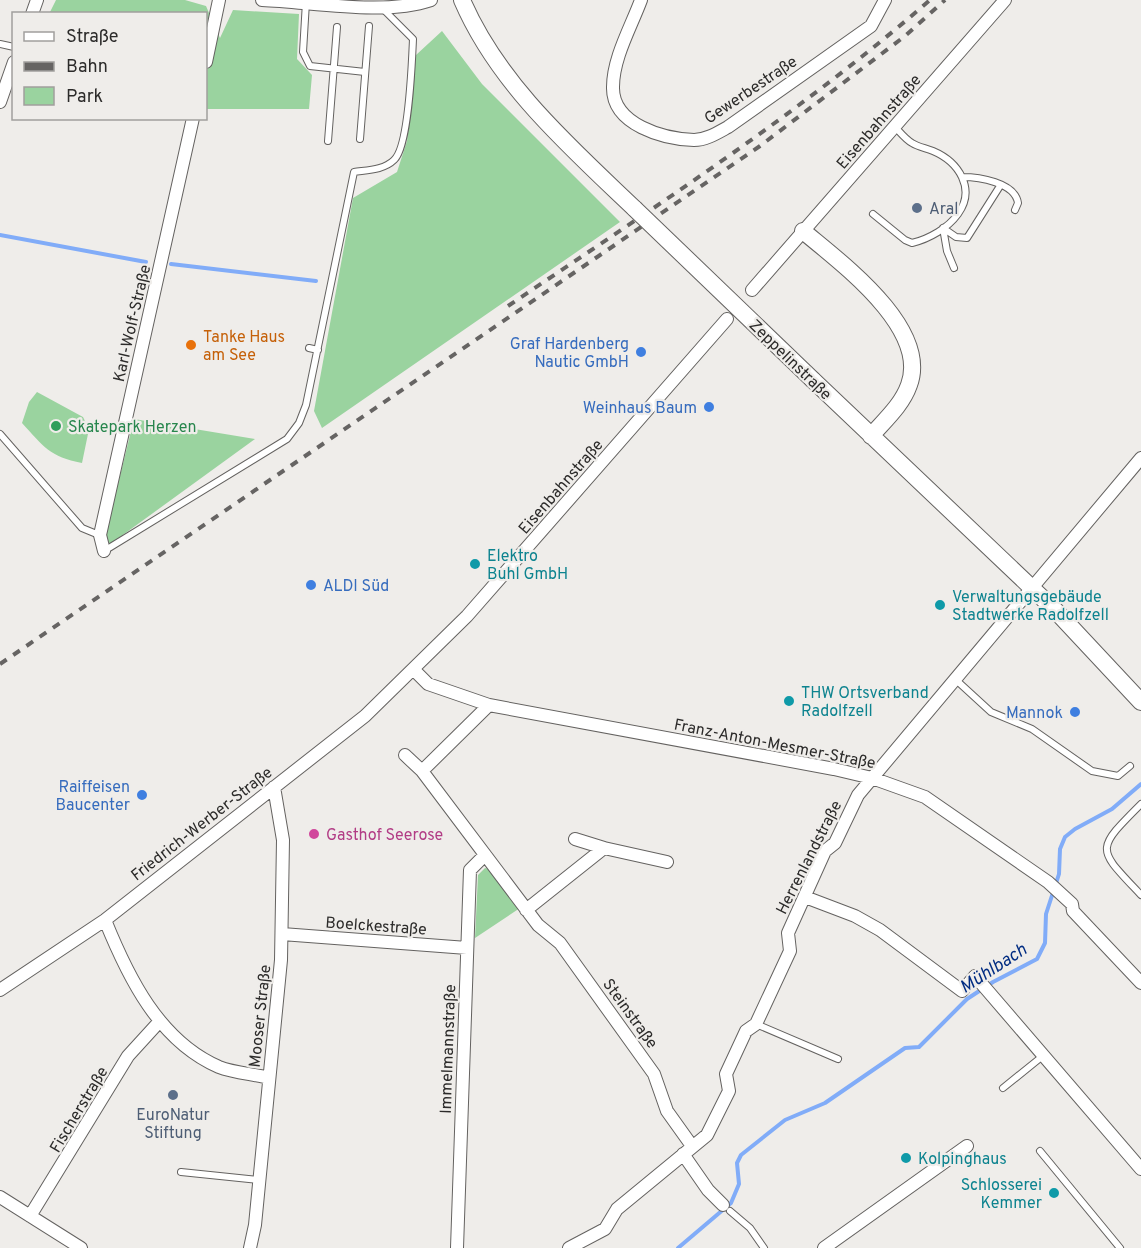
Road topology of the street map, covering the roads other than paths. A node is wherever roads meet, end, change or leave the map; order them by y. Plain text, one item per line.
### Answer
1 (219, 0) edge
2 (262, 0) edge
3 (431, 0) edge
4 (462, 0) edge
5 (641, 0) edge
6 (885, 0) edge
7 (1005, 0) edge
8 (306, 2) junction
9 (380, 7) junction
10 (369, 26) dead end
11 (337, 27) dead end
12 (207, 57) edge
13 (12, 68) edge
14 (333, 70) junction
15 (365, 72) junction
16 (0, 102) edge
17 (194, 120) edge
18 (895, 127) junction
19 (360, 139) dead end
20 (328, 141) dead end
21 (962, 177) junction
22 (1000, 186) junction
23 (1015, 210) dead end
24 (873, 214) dead end
25 (943, 228) junction
26 (803, 231) junction
27 (954, 268) dead end
28 (752, 290) dead end
29 (727, 320) dead end
30 (309, 348) dead end
31 (318, 350) junction
32 (0, 434) edge
33 (871, 436) junction
34 (1141, 458) edge
35 (100, 535) junction
36 (104, 551) joint
37 (1031, 587) junction
38 (413, 669) junction
39 (955, 679) junction
40 (1141, 702) edge
41 (489, 705) junction
42 (405, 755) dead end
43 (1130, 766) dead end
44 (422, 771) junction
45 (872, 778) junction
46 (274, 787) junction
47 (1141, 804) edge
48 (575, 840) dead end
49 (603, 848) junction
50 (483, 857) junction
51 (667, 861) dead end
52 (1141, 895) edge
53 (805, 897) junction
54 (526, 910) junction
55 (105, 920) junction
56 (282, 934) junction
57 (468, 948) junction
58 (1141, 983) edge
59 (0, 990) edge
60 (159, 1022) junction
61 (756, 1024) junction
62 (1045, 1054) junction
63 (838, 1059) dead end
64 (269, 1078) junction
65 (1003, 1088) dead end
66 (967, 1146) dead end
67 (687, 1150) junction
68 (1040, 1151) dead end
69 (1141, 1169) edge
70 (181, 1172) dead end
71 (259, 1180) junction
72 (0, 1197) edge
73 (727, 1208) joint
74 (30, 1216) junction
75 (81, 1248) edge
76 (250, 1248) edge
77 (457, 1248) edge
78 (569, 1248) edge
79 (764, 1248) edge
80 (824, 1248) edge
81 (1120, 1248) edge

1 - 12 street
2 - 8 street
3 - 9 street
4 - 33 main road, Zeppelinstraße, bridge
5 - 6 street, Gewerbestraße
7 - 18 street, Eisenbahnstraße
8 - 9 street
8 - 14 lane
9 - 31 lane
10 - 15 lane
11 - 14 lane
13 - 16 street
14 - 15 lane
14 - 20 lane
15 - 19 lane
17 - 35 street, Karl-Wolf-Straße
18 - 21 lane
18 - 26 street, Eisenbahnstraße
21 - 22 lane
21 - 25 lane
22 - 23 lane
22 - 25 lane
24 - 25 lane
25 - 27 lane
26 - 28 street, Eisenbahnstraße
26 - 33 main road
29 - 38 street, Eisenbahnstraße
30 - 31 lane
31 - 36 lane
32 - 35 lane
33 - 37 main road, Zeppelinstraße
34 - 37 street, Herrenlandstraße
35 - 36 street, Karl-Wolf-Straße
37 - 39 street, Herrenlandstraße
37 - 40 main road, Zeppelinstraße
38 - 41 street, Franz-Anton-Mesmer-Straße
38 - 46 street, Friedrich-Werber-Straße
39 - 43 lane
39 - 45 street, Herrenlandstraße
41 - 44 street
41 - 45 street, Franz-Anton-Mesmer-Straße
42 - 44 street, Steinstraße
44 - 50 street, Steinstraße
45 - 53 street, Herrenlandstraße
45 - 58 street, Franz-Anton-Mesmer-Straße
46 - 55 street, Friedrich-Werber-Straße
46 - 56 street, Mooser Straße
47 - 52 lane
48 - 49 street
49 - 51 street
49 - 54 street
50 - 54 street, Steinstraße
50 - 57 street, Immelmannstraße
53 - 61 street, Herrenlandstraße
53 - 62 street
54 - 67 street, Steinstraße
55 - 59 street, Friedrich-Werber-Straße
55 - 60 street
56 - 57 street, Boelckestraße
56 - 64 street, Mooser Straße
57 - 77 street, Immelmannstraße
60 - 64 street
60 - 74 street, Fischerstraße
61 - 63 lane
61 - 67 street, Herrenlandstraße
62 - 65 lane
62 - 69 street
64 - 71 street, Mooser Straße
66 - 80 street
67 - 73 street, Steinstraße
67 - 78 street, Herrenlandstraße
68 - 81 lane
70 - 71 lane
71 - 76 street, Mooser Straße
72 - 74 street
73 - 79 lane, Steinstraße
74 - 75 street

